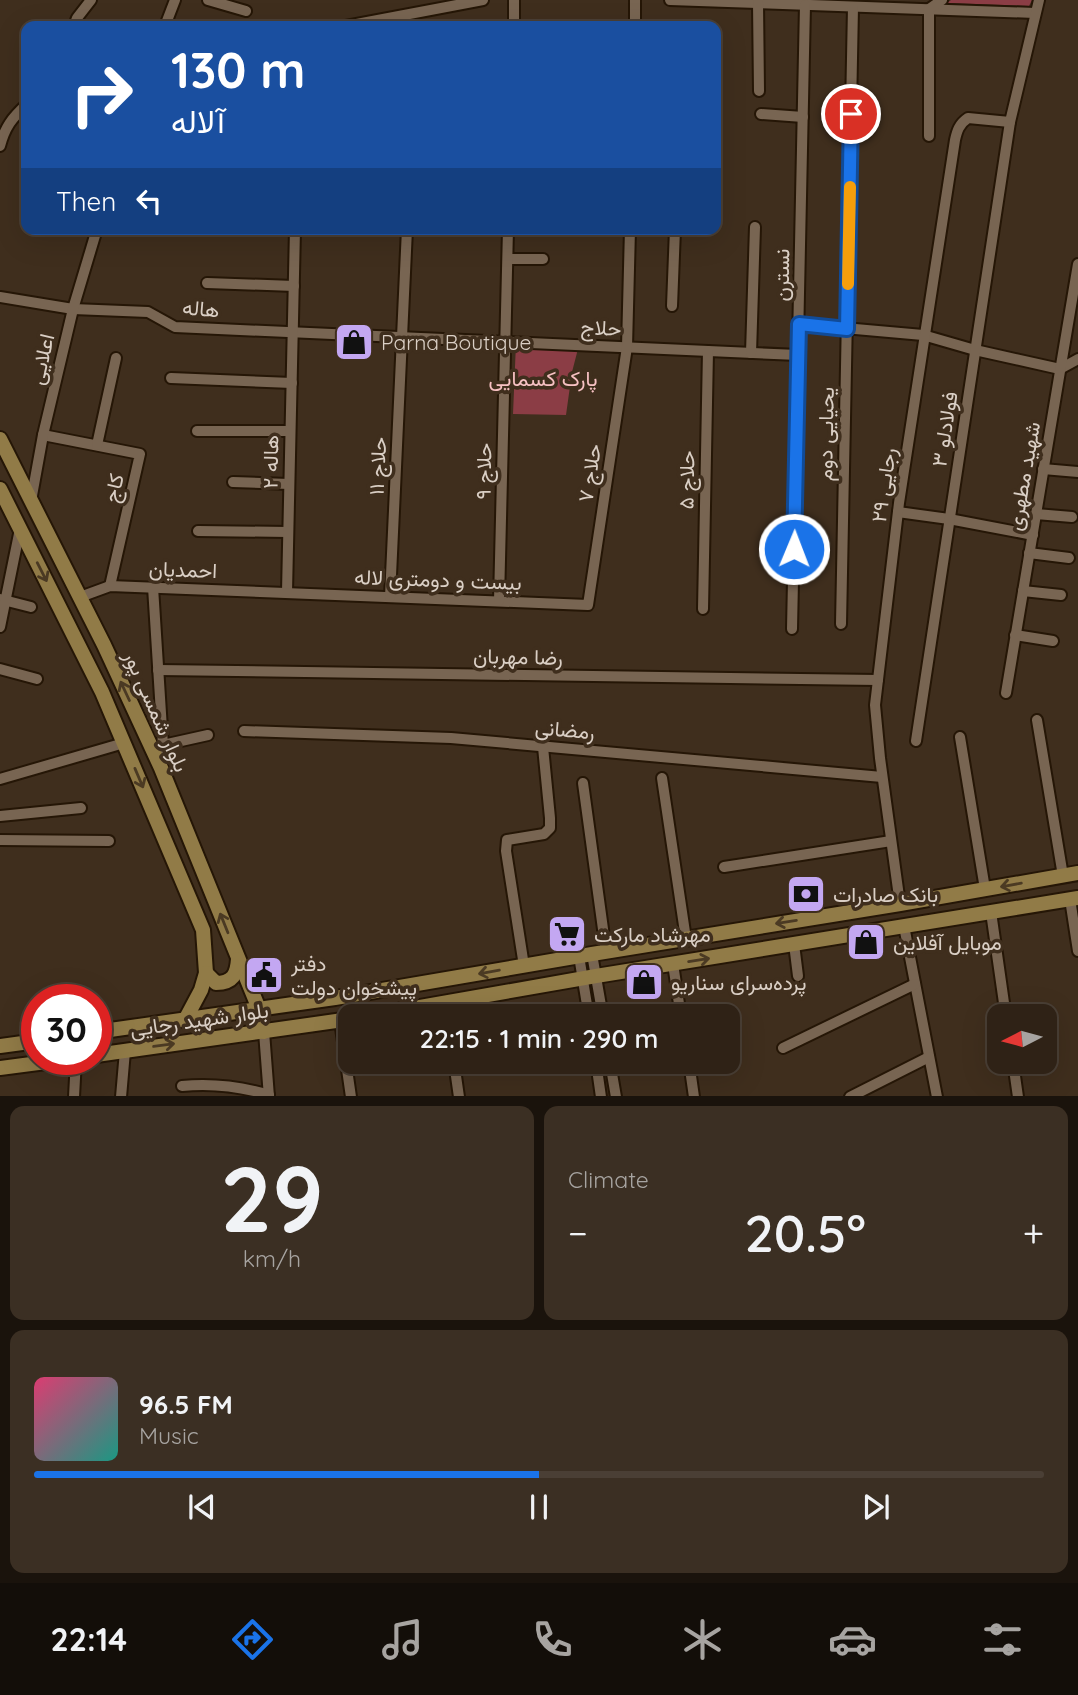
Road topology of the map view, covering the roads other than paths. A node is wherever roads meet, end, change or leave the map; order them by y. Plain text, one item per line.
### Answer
1 (90, 0) edge
2 (175, 0) edge
3 (208, 0) edge
4 (484, 0) edge
5 (514, 0) edge
6 (635, 0) edge
7 (670, 0) edge
8 (942, 0) edge
9 (1039, 0) edge
10 (758, 3) junction
11 (805, 5) junction
12 (853, 7) junction
13 (929, 9) junction
14 (246, 11) dead end
15 (417, 12) junction
16 (1035, 13) junction
17 (76, 21) edge
18 (167, 21) edge
19 (371, 21) edge
20 (416, 21) edge
21 (514, 21) edge
22 (635, 21) edge
23 (759, 91) dead end
24 (21, 110) edge
25 (761, 114) dead end
26 (803, 117) junction
27 (1010, 122) junction
28 (929, 136) dead end
29 (1, 140) edge
30 (754, 227) dead end
31 (95, 235) edge
32 (295, 235) edge
33 (407, 235) edge
34 (508, 235) edge
35 (630, 235) edge
36 (676, 235) edge
37 (508, 259) junction
38 (543, 259) dead end
39 (1078, 264) edge
40 (207, 283) dead end
41 (294, 286) junction
42 (0, 296) edge
43 (672, 306) dead end
44 (73, 309) junction
45 (799, 324) junction
46 (847, 329) junction
47 (293, 333) junction
48 (923, 335) junction
49 (402, 337) junction
50 (505, 342) junction
51 (627, 347) junction
52 (975, 350) junction
53 (708, 351) junction
54 (751, 353) junction
55 (798, 355) junction
56 (116, 358) dead end
57 (1078, 359) edge
58 (1060, 369) junction
59 (171, 378) dead end
60 (292, 383) junction
61 (197, 431) dead end
62 (290, 431) junction
63 (43, 435) junction
64 (0, 439) edge
65 (96, 445) junction
66 (1044, 469) junction
67 (1078, 472) edge
68 (233, 482) dead end
69 (289, 484) junction
70 (0, 489) edge
71 (31, 500) junction
72 (898, 512) junction
73 (1036, 514) junction
74 (1072, 517) dead end
75 (949, 519) junction
76 (20, 529) junction
77 (198, 531) dead end
78 (288, 533) junction
79 (1032, 535) junction
80 (1029, 553) junction
81 (1069, 558) dead end
82 (110, 586) junction
83 (153, 587) junction
84 (1023, 591) junction
85 (287, 592) junction
86 (1062, 595) dead end
87 (80, 597) junction
88 (390, 597) junction
89 (3, 600) edge
90 (499, 601) junction
91 (588, 605) joint
92 (30, 607) dead end
93 (703, 610) dead end
94 (841, 624) dead end
95 (0, 627) edge
96 (792, 629) dead end
97 (1015, 635) junction
98 (1053, 641) dead end
99 (0, 669) edge
100 (158, 670) junction
101 (37, 679) dead end
102 (878, 680) junction
103 (1006, 694) dead end
104 (1037, 720) dead end
105 (244, 731) dead end
106 (208, 735) dead end
107 (960, 737) dead end
108 (916, 741) dead end
109 (124, 743) junction
110 (163, 745) junction
111 (543, 747) junction
112 (161, 768) junction
113 (882, 777) junction
114 (662, 778) dead end
115 (0, 779) edge
116 (583, 783) dead end
117 (81, 808) dead end
118 (0, 816) edge
119 (0, 840) edge
120 (109, 841) dead end
121 (891, 841) junction
122 (724, 867) dead end
123 (1071, 874) edge
124 (985, 889) junction
125 (1074, 899) edge
126 (900, 904) junction
127 (990, 912) junction
128 (904, 926) junction
129 (686, 939) junction
130 (794, 944) junction
131 (1078, 951) edge
132 (592, 954) junction
133 (238, 959) junction
134 (673, 964) junction
135 (524, 966) junction
136 (206, 973) junction
137 (798, 976) dead end
138 (589, 977) junction
139 (915, 984) junction
140 (471, 1004) edge
141 (589, 1004) edge
142 (598, 1004) edge
143 (679, 1004) edge
144 (1004, 1004) edge
145 (259, 1009) junction
146 (185, 1020) junction
147 (338, 1021) edge
148 (112, 1030) edge
149 (264, 1032) junction
150 (21, 1043) edge
151 (0, 1046) edge
152 (783, 1048) dead end
153 (125, 1051) junction
154 (112, 1053) edge
155 (929, 1057) junction
156 (21, 1066) edge
157 (0, 1069) edge
158 (349, 1074) edge
159 (456, 1074) edge
160 (598, 1074) edge
161 (612, 1074) edge
162 (690, 1074) edge
163 (1015, 1074) edge
164 (75, 1075) edge
165 (182, 1086) dead end
166 (74, 1096) edge
167 (121, 1096) edge
168 (269, 1096) edge
169 (351, 1096) edge
170 (459, 1096) edge
171 (601, 1096) edge
172 (616, 1096) edge
173 (694, 1096) edge
174 (852, 1096) edge
175 (937, 1096) edge
176 (1018, 1096) edge

1 - 17 street
2 - 18 street
3 - 14 street
4 - 15 street
5 - 21 street
6 - 22 street
7 - 10 street
8 - 13 street
9 - 16 street, فولادلو ۳
10 - 11 street
10 - 23 street
11 - 12 street
11 - 26 street, نسترن
12 - 13 street
12 - 46 street, یحیایی دوم
13 - 16 street
13 - 28 street
15 - 19 street
15 - 20 street
16 - 27 street, فولادلو ۳
24 - 29 street
25 - 26 street
26 - 45 street, نسترن
27 - 48 street, رجایی ۲۹
27 - 52 street, فولادلو ۳
30 - 54 street
31 - 44 street, اعلایی
32 - 41 street, هاله ۲
33 - 49 street, حلاج ۱۱
34 - 37 street, حلاج ۹
35 - 51 street, حلاج ۷
36 - 43 street
37 - 38 street
37 - 50 street, حلاج ۹
39 - 58 street, شهید مطهری
40 - 41 street
41 - 47 street, هاله ۲
42 - 44 street, هاله
44 - 47 street, هاله
44 - 63 street, اعلایی
45 - 46 street
45 - 55 street, نسترن
46 - 48 street
46 - 94 street, یحیایی دوم
47 - 49 street, هاله
47 - 60 street, هاله ۲
48 - 52 street
48 - 72 street, رجایی ۲۹
49 - 50 street, حلاج
49 - 88 street, حلاج ۱۱
50 - 51 street, حلاج
50 - 90 street, حلاج ۹
51 - 53 street, حلاج
51 - 91 street, حلاج ۷
52 - 58 street
52 - 75 street, فولادلو ۳
53 - 54 street, حلاج
53 - 93 street, حلاج ۵
54 - 55 street, حلاج
55 - 96 street, نسترن
56 - 65 street
57 - 58 street
58 - 66 street, شهید مطهری
59 - 60 street
60 - 62 street, هاله ۲
61 - 62 street
62 - 69 street, هاله ۲
63 - 65 street, کاج
63 - 71 street, اعلایی
64 - 71 main road, بلوار شمسی پور
65 - 82 street, کاج
66 - 67 street
66 - 73 street, شهید مطهری
68 - 69 street
69 - 78 street, هاله ۲
70 - 76 main road, بلوار شمسی پور
71 - 87 main road, بلوار شمسی پور
72 - 75 street
72 - 102 street, رجایی ۲۹
73 - 74 street
73 - 79 street, شهید مطهری
75 - 79 street
75 - 108 street, فولادلو ۳
76 - 89 street
76 -> 109 main road, بلوار شمسی پور
77 - 78 street
78 - 85 street, هاله ۲
79 - 80 street, شهید مطهری
80 - 81 street
80 - 84 street, شهید مطهری
82 - 83 street, احمدیان
82 - 87 street, احمدیان
83 - 85 street, احمدیان
83 - 100 street
84 - 86 street
84 - 97 street, شهید مطهری
85 - 88 street, بیست و دومتری لاله
112 -> 87 main road, بلوار شمسی پور
88 - 90 street, بیست و دومتری لاله
89 - 92 street
89 - 95 street
90 - 91 street, بیست و دومتری لاله
97 - 98 street
97 - 103 street, شهید مطهری
99 - 101 street
100 - 102 street, رضا مهربان
100 - 110 street
102 - 113 street, رجایی ۲۹
104 - 123 street
105 - 111 street, رمضانی
106 - 110 street
107 - 124 street
109 - 115 street
109 -> 136 main road, بلوار شمسی پور
110 - 112 street
111 - 113 street, رمضانی
111 - 135 street
133 -> 112 main road, بلوار شمسی پور
113 - 121 street, رجایی ۲۹
114 - 129 street
116 - 132 street
117 - 118 street
119 - 120 street
121 - 122 street
121 - 126 street, رجایی ۲۹
123 -> 124 main road, بلوار شهید رجایی
124 - 126 main road, بلوار شهید رجایی
125 - 127 main road
125 - 131 street
126 -> 129 main road, بلوار شهید رجایی
127 - 128 main road
127 - 144 street
128 - 130 main road
128 - 139 street
129 - 132 main road, بلوار شهید رجایی
134 -> 130 main road
130 - 137 street
132 - 135 main road, بلوار شهید رجایی
132 - 138 street
133 - 136 main road
133 - 145 main road, بلوار شمسی پور
134 - 138 main road
134 - 143 street
135 -> 145 main road, بلوار شهید رجایی
136 - 146 main road, بلوار شمسی پور
138 - 140 main road
138 - 141 street
138 - 142 street
139 - 152 street
139 - 155 street
145 - 146 main road, بلوار شهید رجایی
145 - 149 main road, بلوار شمسی پور
146 - 148 main road, بلوار شهید رجایی
147 - 149 main road, بلوار شهید رجایی
153 -> 149 main road, بلوار شهید رجایی
149 - 168 street
150 - 151 main road
153 - 154 main road, بلوار شهید رجایی
153 - 167 street
155 - 174 street
155 - 175 street
156 - 157 main road
158 - 169 street
159 - 170 street
160 - 171 street
161 - 172 street
162 - 173 street
163 - 176 street
164 - 166 street
165 - 168 street

